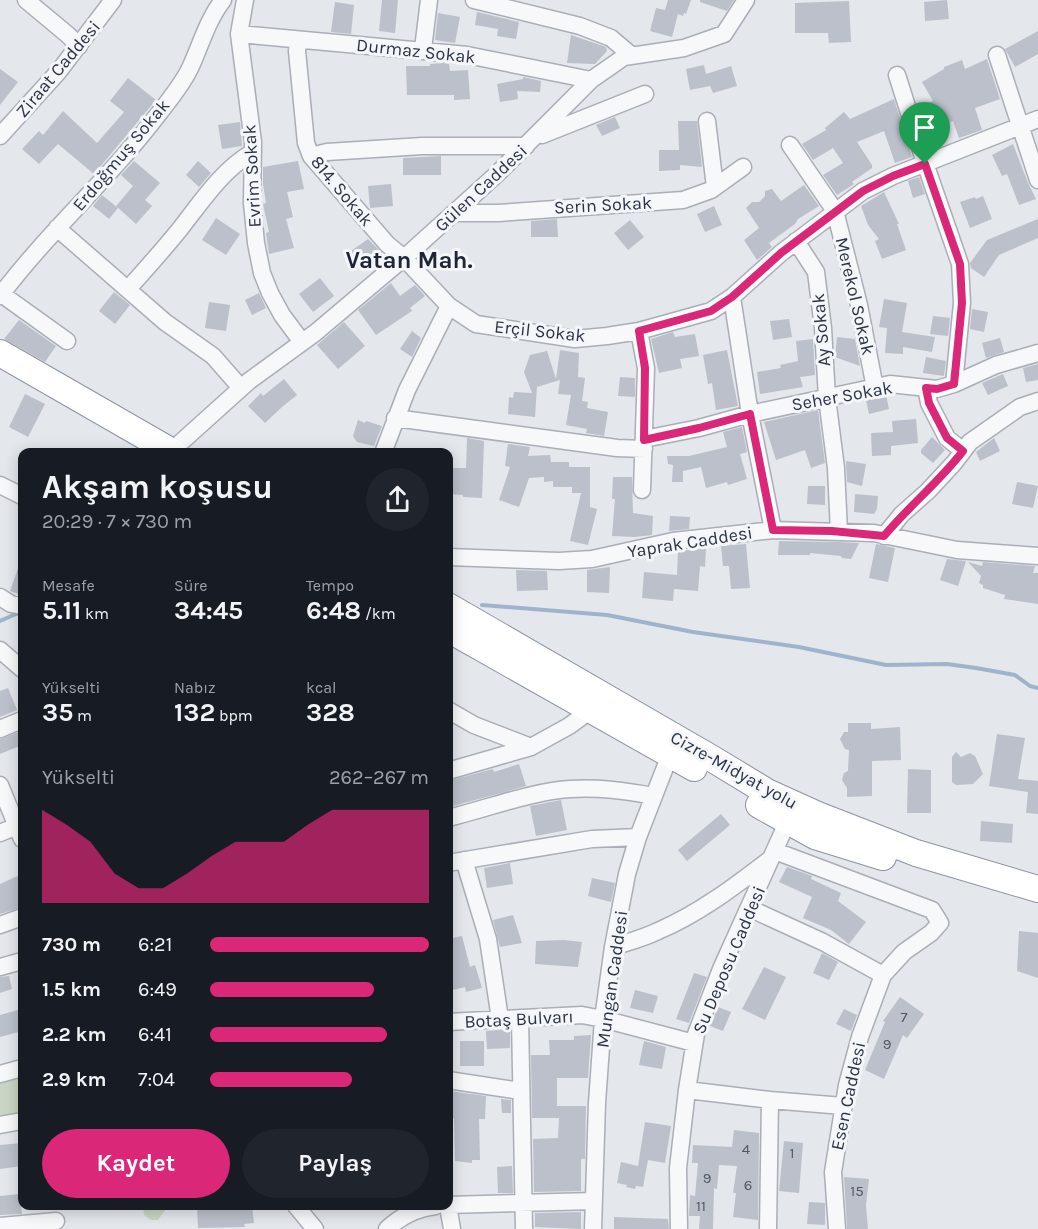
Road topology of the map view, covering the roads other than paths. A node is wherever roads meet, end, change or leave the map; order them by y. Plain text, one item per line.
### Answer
1 (113, 0) edge
2 (223, 0) edge
3 (245, 0) edge
4 (429, 0) edge
5 (474, 0) edge
6 (746, 0) edge
7 (34, 2) edge
8 (239, 34) junction
9 (298, 40) junction
10 (79, 46) junction
11 (423, 50) junction
12 (997, 55) dead end
13 (631, 56) junction
14 (897, 75) dead end
15 (591, 80) junction
16 (645, 94) dead end
17 (1038, 119) edge
18 (707, 121) dead end
19 (1021, 127) junction
20 (0, 136) edge
21 (530, 143) junction
22 (790, 145) dead end
23 (253, 152) junction
24 (311, 156) junction
25 (925, 164) junction
26 (742, 167) dead end
27 (1038, 180) edge
28 (715, 187) junction
29 (835, 211) junction
30 (454, 213) junction
31 (57, 228) junction
32 (796, 241) junction
33 (404, 258) junction
34 (128, 289) junction
35 (0, 294) edge
36 (732, 297) junction
37 (449, 306) junction
38 (639, 331) junction
39 (67, 341) dead end
40 (302, 342) junction
41 (0, 353) edge
42 (1038, 353) edge
43 (0, 366) edge
44 (954, 384) junction
45 (241, 388) junction
46 (875, 388) junction
47 (926, 388) junction
48 (827, 398) junction
49 (1038, 401) edge
50 (750, 414) junction
51 (394, 418) junction
52 (644, 444) junction
53 (156, 448) edge
54 (158, 448) edge
55 (172, 448) edge
56 (385, 448) edge
57 (963, 451) junction
58 (0, 485) edge
59 (642, 490) dead end
60 (18, 494) edge
61 (773, 530) junction
62 (839, 532) junction
63 (884, 536) junction
64 (1038, 556) edge
65 (453, 557) edge
66 (0, 597) edge
67 (18, 605) edge
68 (453, 609) edge
69 (453, 632) edge
70 (0, 650) edge
71 (18, 666) edge
72 (591, 710) junction
73 (453, 713) edge
74 (18, 722) edge
75 (0, 729) edge
76 (673, 746) junction
77 (531, 747) junction
78 (453, 770) edge
79 (0, 785) edge
80 (654, 796) junction
81 (791, 813) junction
82 (453, 818) edge
83 (18, 824) edge
84 (18, 830) edge
85 (0, 833) edge
86 (638, 837) junction
87 (773, 854) junction
88 (456, 861) edge
89 (1038, 890) edge
90 (1038, 904) edge
91 (749, 908) junction
92 (18, 918) edge
93 (0, 925) edge
94 (613, 947) junction
95 (18, 962) edge
96 (0, 968) edge
97 (883, 975) junction
98 (520, 1018) junction
99 (500, 1019) junction
100 (603, 1019) junction
101 (453, 1022) edge
102 (694, 1043) junction
103 (18, 1069) edge
104 (0, 1074) edge
105 (453, 1081) edge
106 (687, 1090) junction
107 (521, 1091) junction
108 (770, 1100) junction
109 (843, 1106) junction
110 (18, 1122) edge
111 (0, 1125) edge
112 (594, 1201) junction
113 (523, 1202) junction
114 (453, 1205) edge
115 (299, 1210) edge
116 (414, 1210) edge
117 (449, 1210) edge
118 (56, 1219) edge
119 (0, 1226) edge
120 (315, 1229) edge
121 (387, 1229) edge
122 (452, 1229) edge
123 (524, 1229) edge
124 (593, 1229) edge
125 (679, 1229) edge
126 (768, 1229) edge
127 (837, 1229) edge

1 - 10 street, Ziraat Caddesi
2 - 31 street, Erdoğmuş Sokak
3 - 8 street, Evrim Sokak
4 - 11 street
5 - 13 street
6 - 13 street, Gülen Caddesi
7 - 10 street
8 - 9 street, Durmaz Sokak
8 - 23 street, Evrim Sokak
9 - 11 street, Durmaz Sokak
9 - 24 street, 814. Sokak
10 - 20 street, Ziraat Caddesi
11 - 15 street, Durmaz Sokak
12 - 19 street
13 - 15 street, Gülen Caddesi
14 - 25 street
15 - 21 street, Gülen Caddesi
16 - 21 street
17 - 19 street, Erçil Sokak
18 - 28 street
19 - 25 street, Erçil Sokak
19 - 27 street
21 - 24 street
21 - 30 street, Gülen Caddesi
22 - 29 street, Merekol Sokak
23 - 34 street
23 - 40 street, Evrim Sokak
24 - 33 street, 814. Sokak
25 - 29 street, Erçil Sokak
25 - 44 street
26 - 28 street, Serin Sokak
28 - 30 street, Serin Sokak
29 - 32 street, Erçil Sokak
29 - 46 street, Merekol Sokak
30 - 33 street, Gülen Caddesi
31 - 34 street
31 - 35 street, Erdoğmuş Sokak
32 - 36 street, Erçil Sokak
32 - 48 street, Ay Sokak
33 - 37 street, Erçil Sokak
33 - 40 street, Gülen Caddesi
34 - 45 street
35 - 39 street
36 - 38 street, Erçil Sokak
36 - 50 street
37 - 38 street, Erçil Sokak
37 - 51 street
38 - 52 street
40 - 45 street, Gülen Caddesi
41 - 54 highway
42 - 44 street, Seher Sokak
43 - 53 highway
44 - 47 street, Seher Sokak
45 - 55 street, Gülen Caddesi
46 - 47 street, Seher Sokak
46 - 48 street, Seher Sokak
47 - 57 street
48 - 50 street, Seher Sokak
48 - 62 street, Ay Sokak
49 - 57 street
50 - 52 street, Seher Sokak
50 - 61 street
51 - 52 street, Seher Sokak
51 - 56 street
52 - 59 street
57 - 63 street
58 - 60 street
61 - 62 street, Yaprak Caddesi
61 - 65 street, Yaprak Caddesi
62 - 63 street, Yaprak Caddesi
63 - 64 street, Yaprak Caddesi
66 - 67 street
68 - 76 highway, Cizre-Midyat yolu
69 - 72 highway, Cizre-Midyat yolu
70 - 71 street
72 - 76 highway, Cizre-Midyat yolu
72 - 77 street
73 - 77 street
74 - 75 street
76 - 80 street, Mungan Caddesi
76 - 81 highway, Cizre-Midyat yolu
77 - 78 street
79 - 83 street
80 - 82 street
80 - 86 street, Mungan Caddesi
81 - 87 street, Su Deposu Caddesi
81 - 89 highway, Cizre-Midyat yolu
81 - 90 highway, Cizre-Midyat yolu
84 - 85 street
86 - 88 street
86 - 94 street, Mungan Caddesi
87 - 91 street, Su Deposu Caddesi
87 - 94 street
87 - 97 street, Esen Caddesi
88 - 99 street
91 - 97 street
91 - 102 street, Su Deposu Caddesi
92 - 93 street
94 - 100 street, Mungan Caddesi
95 - 96 street
97 - 109 street, Esen Caddesi
98 - 99 street, Botaş Bulvarı
98 - 100 street, Botaş Bulvarı
98 - 107 street
99 - 101 street, Botaş Bulvarı
100 - 102 street, Botaş Bulvarı
100 - 112 street, Mungan Caddesi
102 - 106 street, Su Deposu Caddesi
103 - 104 street
105 - 107 street
106 - 108 street
106 - 125 street, Su Deposu Caddesi
107 - 113 street
108 - 109 street
108 - 126 street
109 - 127 street, Esen Caddesi
110 - 111 street
112 - 113 street
112 - 124 street, Mungan Caddesi
113 - 114 street
113 - 123 street
115 - 120 street
116 - 121 street
117 - 122 street
118 - 119 street

